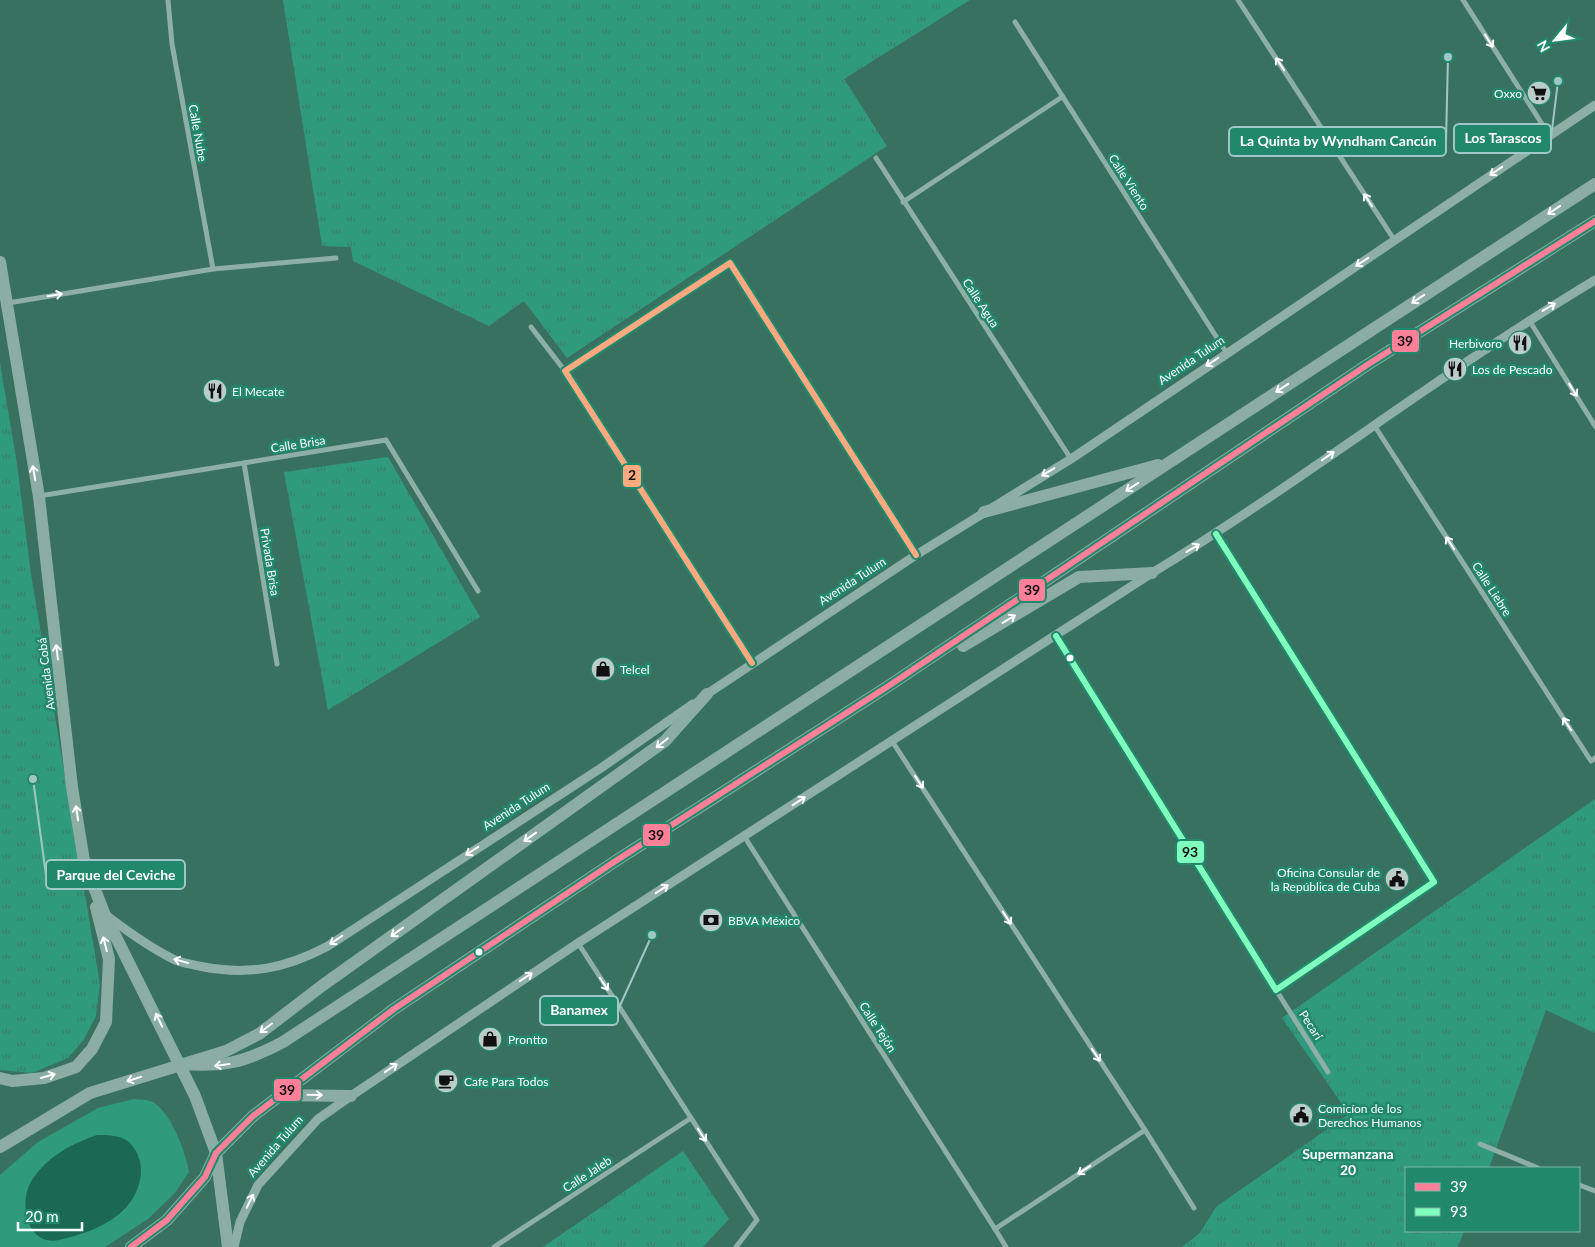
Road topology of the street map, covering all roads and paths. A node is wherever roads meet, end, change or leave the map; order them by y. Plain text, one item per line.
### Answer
1 (168, 0) edge
2 (1238, 0) edge
3 (1463, 0) edge
4 (1015, 22) dead end
5 (1062, 97) junction
6 (1595, 105) edge
7 (1549, 135) junction
8 (876, 158) dead end
9 (1595, 184) edge
10 (903, 202) junction
11 (1595, 221) edge
12 (1395, 240) junction
13 (336, 258) dead end
14 (0, 262) edge
15 (213, 269) junction
16 (1595, 280) edge
17 (7, 303) junction
18 (1528, 320) junction
19 (531, 327) dead end
20 (1226, 352) junction
21 (565, 371) junction
22 (1374, 425) junction
23 (1595, 426) edge
24 (1071, 459) junction
25 (1170, 462) junction
26 (244, 463) junction
27 (39, 496) junction
28 (984, 512) junction
29 (1216, 534) junction
30 (916, 555) junction
31 (1152, 573) junction
32 (478, 591) dead end
33 (1056, 636) junction
34 (752, 663) junction
35 (276, 664) dead end
36 (890, 685) junction
37 (707, 694) junction
38 (892, 741) junction
39 (1595, 758) edge
40 (744, 836) junction
41 (84, 861) junction
42 (104, 913) junction
43 (578, 943) junction
44 (1276, 990) junction
45 (180, 1064) junction
46 (1328, 1072) dead end
47 (0, 1078) edge
48 (279, 1095) junction
49 (351, 1096) junction
50 (691, 1118) junction
51 (1145, 1130) junction
52 (1480, 1144) dead end
53 (0, 1147) edge
54 (216, 1153) junction
55 (1536, 1167) edge
56 (1580, 1185) edge
57 (1595, 1191) edge
58 (1194, 1208) dead end
59 (996, 1229) junction
60 (131, 1247) edge
61 (228, 1247) edge
62 (234, 1247) edge
63 (494, 1247) edge
64 (736, 1247) edge
65 (1006, 1247) edge

1 - 15 street, Calle Nube
12 -> 2 street
3 -> 7 street
4 - 5 street, Calle Viento
5 - 10 street
5 - 20 street, Calle Viento
6 - 7 street, Avenida Tulum
7 -> 12 street, Avenida Tulum
8 - 10 street, Calle Agua
9 -> 25 main road
10 - 24 street, Calle Agua
11 - 36 main road
12 -> 20 street, Avenida Tulum
13 - 15 street
14 - 17 main road, Avenida Cobá
17 -> 15 street
18 -> 16 street, Avenida Tulum
27 -> 17 main road, Avenida Cobá
18 - 22 street, Avenida Tulum
18 -> 23 street
19 - 21 street
20 -> 24 street, Avenida Tulum
21 - 30 street
21 - 34 street
29 -> 22 street, Avenida Tulum
39 -> 22 street, Calle Liebre
24 -> 28 street, Avenida Tulum
25 - 28 main road
25 -> 45 main road
26 - 27 street, Calle Brisa
26 - 32 street, Calle Brisa
26 - 35 street, Privada Brisa
41 -> 27 main road, Avenida Cobá
28 - 30 street, Avenida Tulum
31 -> 29 street, Avenida Tulum
29 - 44 street
30 - 34 street, Avenida Tulum
31 - 33 street, Avenida Tulum
36 -> 31 main road
33 - 38 street, Avenida Tulum
33 - 44 street, Pecarí
34 - 37 street, Avenida Tulum
36 - 48 main road
37 -> 42 street, Avenida Tulum
37 -> 45 main road
40 -> 38 street, Avenida Tulum
38 -> 51 street
43 -> 40 street, Avenida Tulum
40 - 59 street, Calle Tejón
41 - 42 main road, Avenida Cobá
47 -> 41 main road
45 -> 42 main road, Avenida Cobá
49 -> 43 street, Avenida Tulum
43 -> 50 street
44 - 46 street, Pecarí
45 -> 53 main road
45 - 54 main road, Avenida Cobá
48 -> 49 main road
48 - 54 main road
62 -> 49 street, Avenida Tulum
50 - 63 street, Calle Jaleb
50 -> 64 street
51 - 58 street
51 -> 59 street
52 - 55 street
54 - 60 main road
54 - 61 main road, Avenida Cobá
56 - 57 street
59 - 65 street, Calle Tejón

